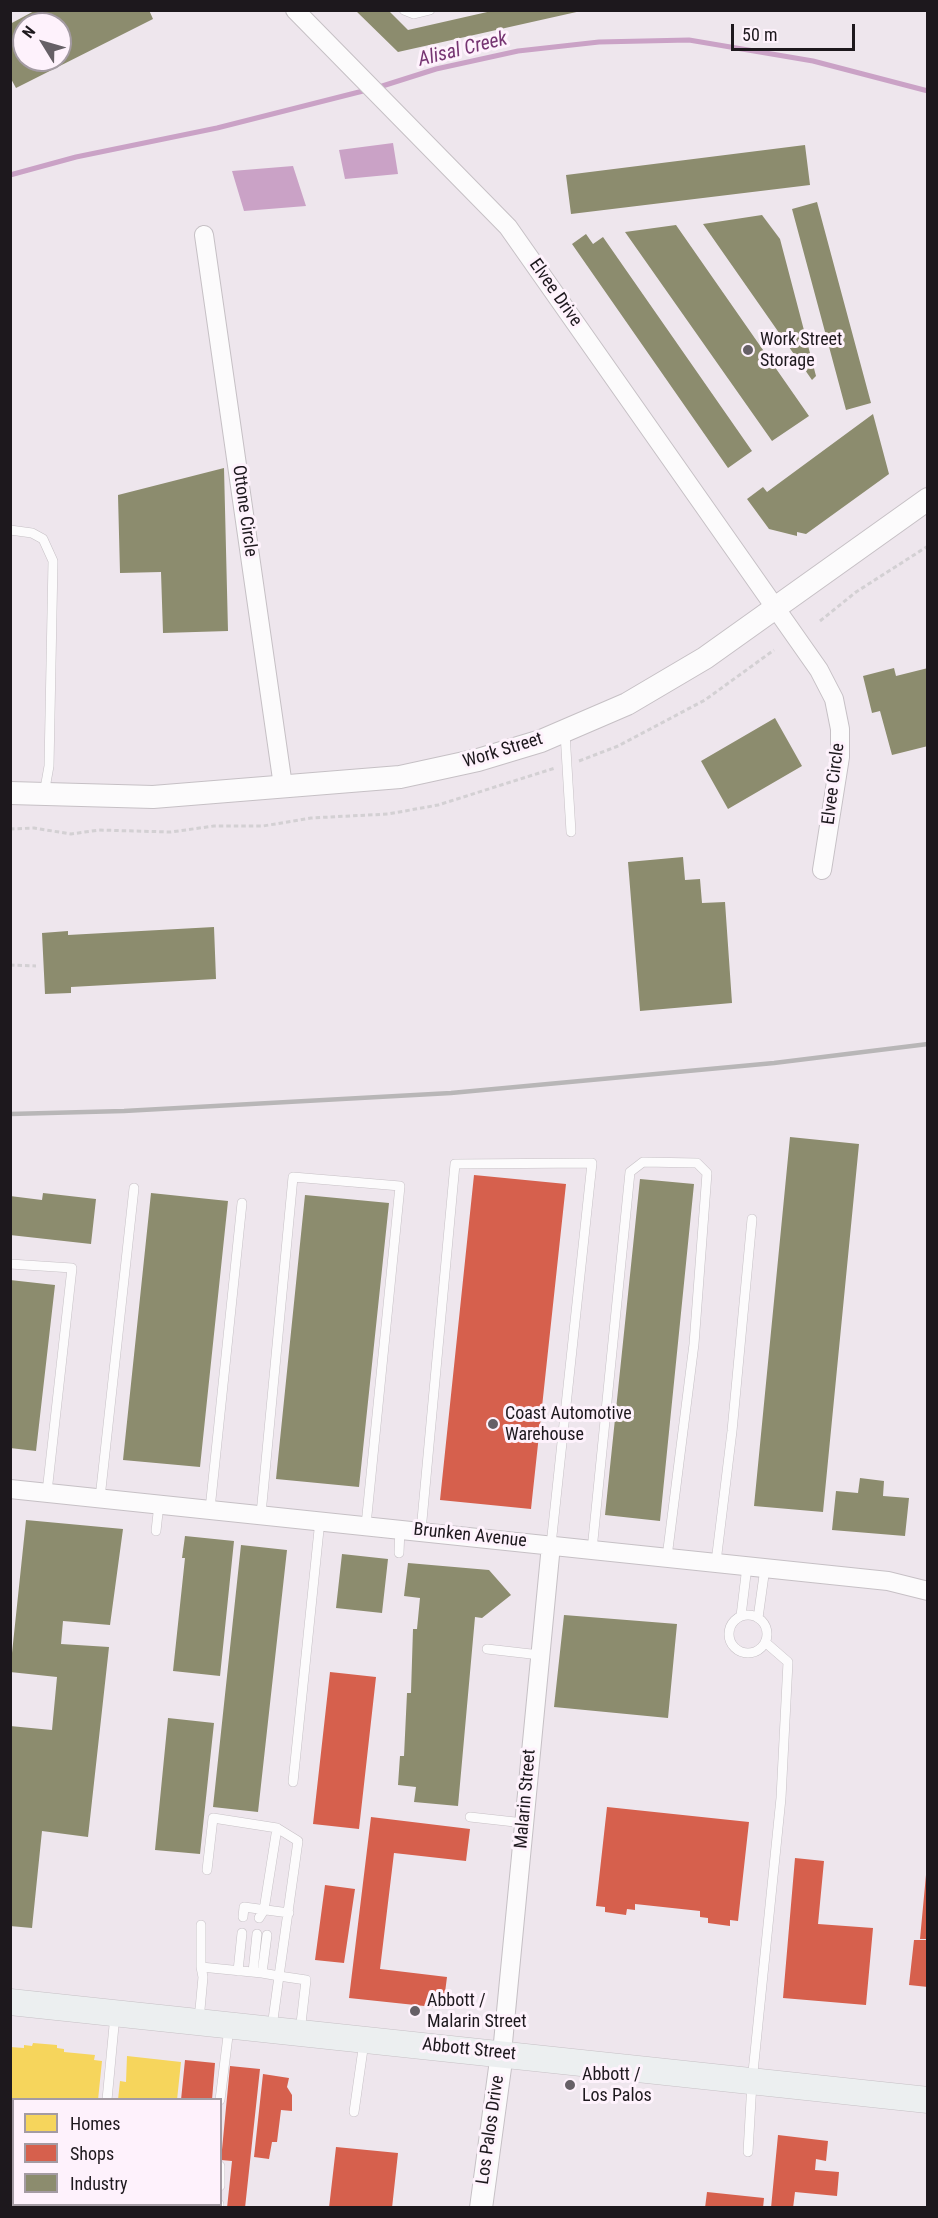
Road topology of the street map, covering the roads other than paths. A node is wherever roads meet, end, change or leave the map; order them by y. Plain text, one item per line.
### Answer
1 (295, 10) edge
2 (404, 10) edge
3 (430, 10) edge
4 (204, 235) dead end
5 (925, 506) edge
6 (10, 530) edge
7 (777, 607) junction
8 (564, 731) junction
9 (283, 786) junction
10 (10, 793) edge
11 (44, 794) junction
12 (571, 832) dead end
13 (822, 870) dead end
14 (134, 1188) dead end
15 (242, 1203) dead end
16 (752, 1220) dead end
17 (10, 1264) edge
18 (10, 1489) edge
19 (47, 1492) junction
20 (100, 1498) junction
21 (159, 1504) junction
22 (210, 1509) junction
23 (261, 1514) junction
24 (320, 1520) junction
25 (366, 1525) junction
26 (400, 1528) junction
27 (421, 1531) junction
28 (156, 1532) dead end
29 (551, 1545) junction
30 (592, 1550) junction
31 (399, 1553) dead end
32 (667, 1557) junction
33 (716, 1562) junction
34 (747, 1566) junction
35 (765, 1568) junction
36 (927, 1591) edge
37 (741, 1616) junction
38 (758, 1618) junction
39 (765, 1642) junction
40 (487, 1649) dead end
41 (540, 1655) junction
42 (293, 1782) dead end
43 (470, 1817) dead end
44 (524, 1823) junction
45 (277, 1828) junction
46 (207, 1870) dead end
47 (244, 1912) dead end
48 (289, 1913) junction
49 (264, 1916) junction
50 (201, 1925) dead end
51 (242, 1933) dead end
52 (262, 1935) dead end
53 (201, 1967) junction
54 (238, 1971) junction
55 (258, 1973) junction
56 (279, 1976) junction
57 (10, 2002) edge
58 (115, 2013) junction
59 (199, 2022) junction
60 (229, 2025) junction
61 (272, 2030) junction
62 (300, 2032) junction
63 (364, 2039) junction
64 (502, 2053) junction
65 (752, 2082) junction
66 (107, 2098) edge
67 (220, 2098) edge
68 (927, 2100) edge
69 (354, 2112) dead end
70 (748, 2152) dead end
71 (481, 2208) edge

1 - 7 street, Elvee Drive
2 - 3 lane
4 - 9 street, Ottone Circle
5 - 7 street, Work Street
6 - 11 lane
7 - 8 street, Work Street
7 - 13 street, Elvee Circle
8 - 9 street, Work Street
8 - 12 lane
9 - 11 street, Work Street
10 - 11 street, Work Street
14 - 20 lane
15 - 22 lane
16 - 33 lane
17 - 19 lane
18 - 19 street, Brunken Avenue
19 - 20 street, Brunken Avenue
20 - 21 street, Brunken Avenue
21 - 22 street, Brunken Avenue
21 - 28 lane
22 - 23 street, Brunken Avenue
23 - 24 street, Brunken Avenue
23 - 25 lane
24 - 25 street, Brunken Avenue
24 - 42 lane
25 - 26 street, Brunken Avenue
26 - 27 street, Brunken Avenue
26 - 31 lane
27 - 29 street, Brunken Avenue
27 - 29 lane
29 - 30 street, Brunken Avenue
29 - 41 street, Malarin Street
30 - 32 street, Brunken Avenue
30 - 32 lane
32 - 33 street, Brunken Avenue
33 - 34 street, Brunken Avenue
34 - 35 street, Brunken Avenue
34 - 37 lane
35 - 36 street, Brunken Avenue
35 - 38 lane
37 - 38 lane
37 - 39 lane
38 - 39 lane
39 - 65 lane
40 - 41 lane
41 - 44 street, Malarin Street
43 - 44 lane
44 - 64 street, Malarin Street
45 - 46 lane
45 - 48 lane
45 - 49 lane
47 - 49 lane
48 - 49 lane
48 - 56 lane
50 - 53 lane
51 - 54 lane
52 - 55 lane
53 - 54 lane
53 - 59 lane
54 - 55 lane
55 - 56 lane
56 - 61 lane
56 - 62 lane
57 - 58 main road, Abbott Street
58 - 59 main road, Abbott Street
58 - 66 lane
59 - 60 main road, Abbott Street
60 - 61 main road, Abbott Street
60 - 67 lane
61 - 62 main road, Abbott Street
62 - 63 main road, Abbott Street
63 - 64 main road, Abbott Street
63 - 69 lane
64 - 65 main road, Abbott Street
64 - 71 street, Los Palos Drive
65 - 68 main road, Abbott Street
65 - 70 lane

